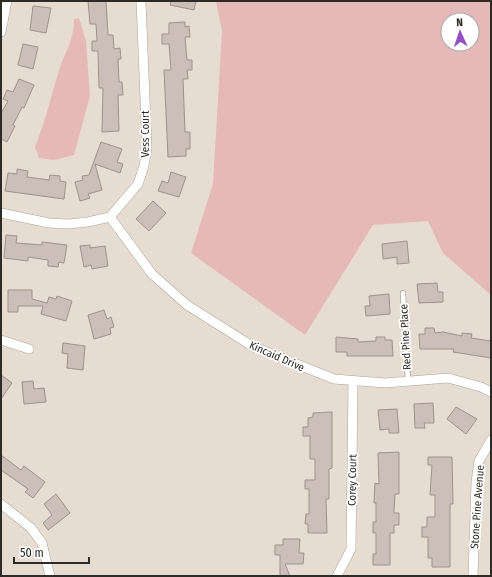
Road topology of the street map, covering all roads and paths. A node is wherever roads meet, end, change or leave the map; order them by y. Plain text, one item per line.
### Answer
1 (7, 1) edge
2 (141, 1) edge
3 (1, 32) edge
4 (1, 213) edge
5 (110, 217) junction
6 (403, 292) dead end
7 (1, 340) edge
8 (30, 349) dead end
9 (408, 381) junction
10 (353, 382) junction
11 (491, 392) edge
12 (491, 440) edge
13 (1, 504) edge
14 (50, 576) edge
15 (337, 576) edge
16 (473, 576) edge

1 - 3 street
2 - 5 street, Vess Court
4 - 5 street
5 - 10 street, Kincaid Drive
6 - 9 lane, Red Pine Place
7 - 8 street
9 - 10 street, Kincaid Drive
9 - 11 street, Kincaid Drive
10 - 15 street, Corey Court
12 - 16 street, Stone Pine Avenue
13 - 14 street

